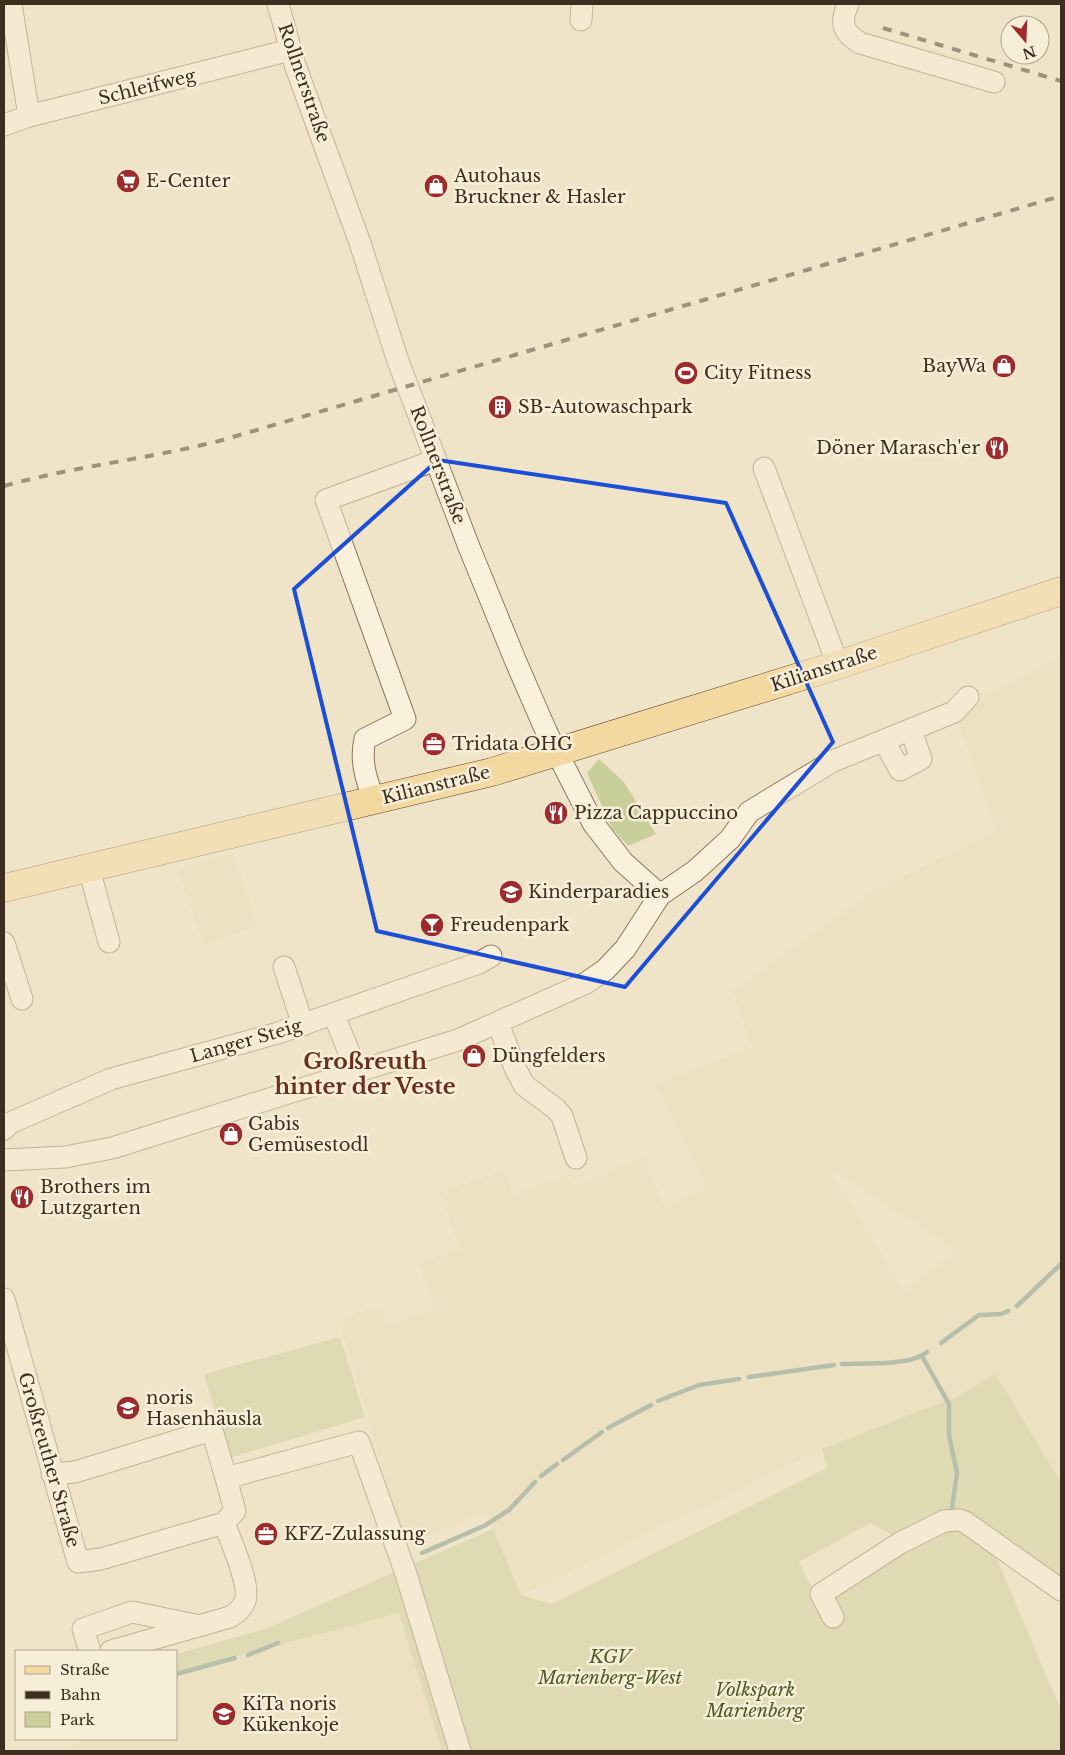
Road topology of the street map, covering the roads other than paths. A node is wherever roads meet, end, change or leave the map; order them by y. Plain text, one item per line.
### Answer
1 (11, 4) edge
2 (278, 4) edge
3 (848, 4) edge
4 (290, 50) junction
5 (994, 82) dead end
6 (29, 116) junction
7 (4, 125) edge
8 (436, 460) junction
9 (764, 468) dead end
10 (1061, 591) edge
11 (838, 665) junction
12 (968, 697) dead end
13 (911, 730) junction
14 (884, 741) junction
15 (557, 753) junction
16 (374, 800) junction
17 (89, 869) junction
18 (4, 888) edge
19 (660, 895) junction
20 (109, 942) dead end
21 (4, 943) edge
22 (491, 956) dead end
23 (284, 967) dead end
24 (22, 999) dead end
25 (334, 1015) junction
26 (498, 1024) junction
27 (303, 1025) junction
28 (357, 1072) junction
29 (4, 1129) edge
30 (576, 1158) dead end
31 (4, 1160) edge
32 (4, 1300) edge
33 (52, 1474) junction
34 (226, 1478) junction
35 (224, 1523) junction
36 (1061, 1590) edge
37 (833, 1617) dead end
38 (198, 1626) junction
39 (90, 1650) edge
40 (114, 1650) edge
41 (460, 1751) edge

1 - 6 street
2 - 4 street, Rollnerstraße
3 - 5 street
4 - 6 street, Schleifweg
4 - 8 street, Rollnerstraße
6 - 7 street, Schleifweg
8 - 15 street, Rollnerstraße
8 - 16 street
9 - 11 street
10 - 11 main road, Kilianstraße
11 - 15 main road, Kilianstraße
12 - 13 street
13 - 14 street
13 - 14 street
14 - 19 street
15 - 16 main road, Kilianstraße
15 - 19 street, Rollnerstraße
16 - 17 main road, Kilianstraße
17 - 18 main road, Kilianstraße
17 - 20 street
19 - 26 street
21 - 24 street
22 - 25 street, Langer Steig
23 - 27 street
25 - 27 street, Langer Steig
25 - 28 street
26 - 28 street
26 - 30 street
27 - 29 street, Langer Steig
28 - 31 street
32 - 33 street, Großreuther Straße
33 - 34 street
33 - 35 street, Großreuther Straße
34 - 35 street
34 - 41 street
35 - 38 street
36 - 37 street
38 - 39 street
38 - 40 street

